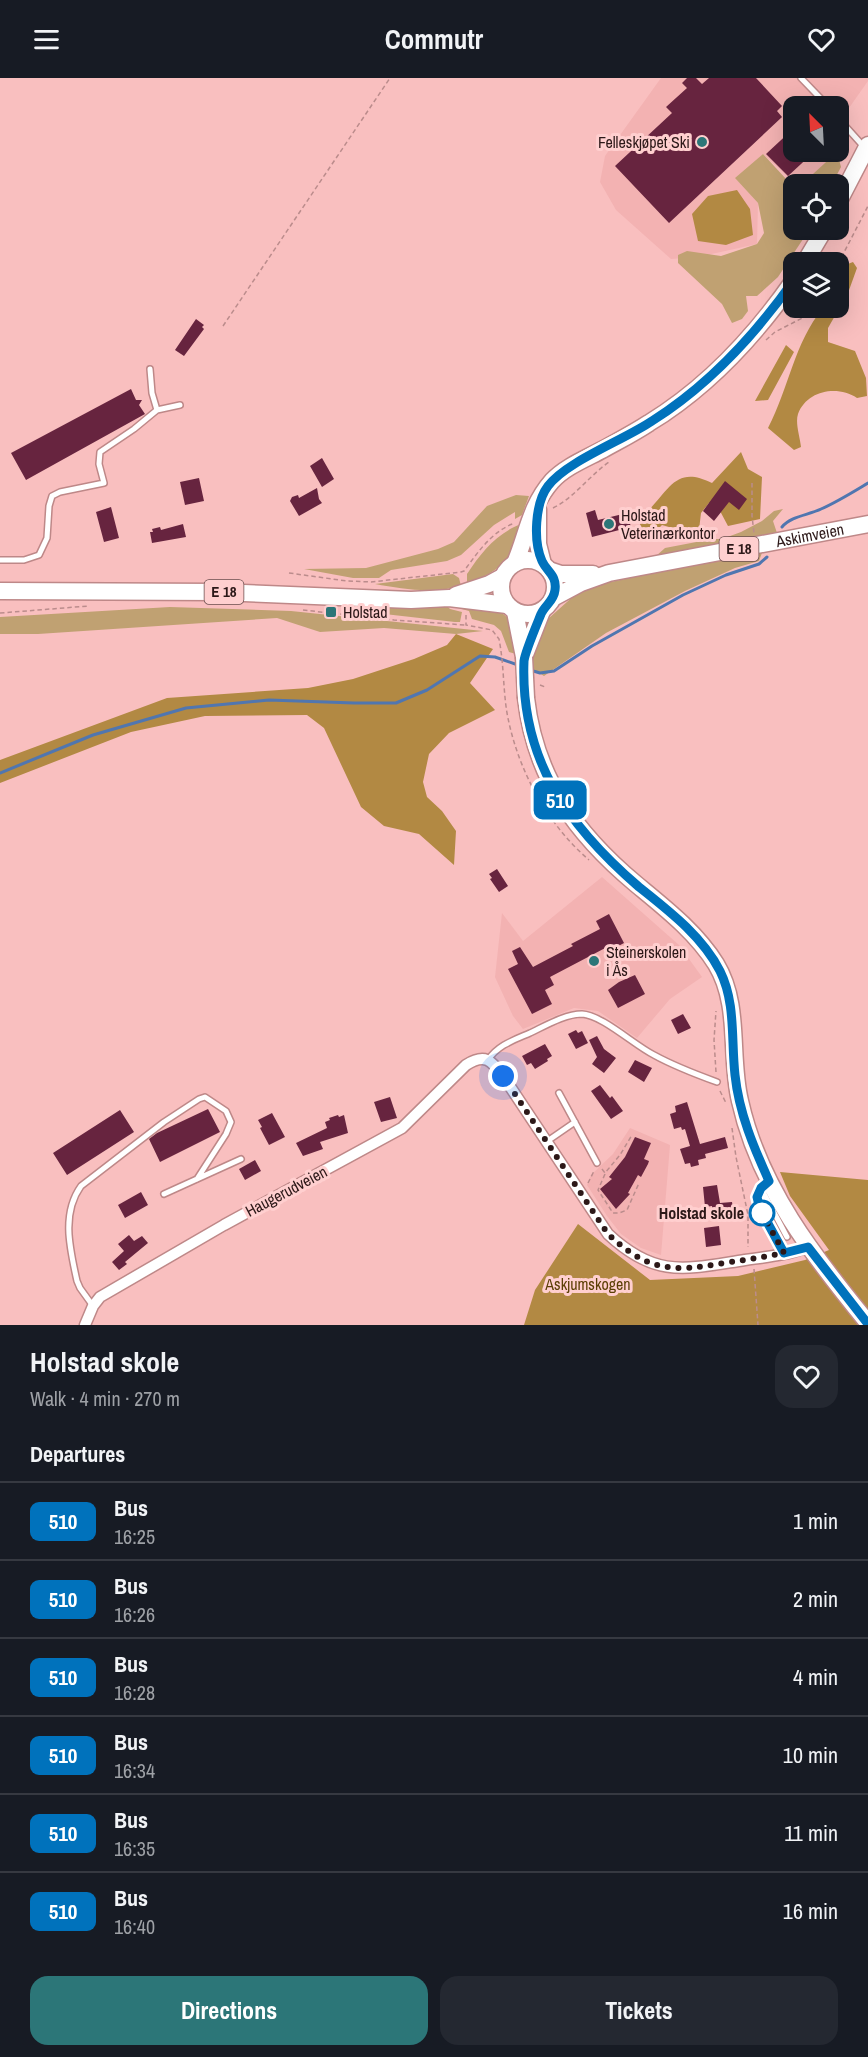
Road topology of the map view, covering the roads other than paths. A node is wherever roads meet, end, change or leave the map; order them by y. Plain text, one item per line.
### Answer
1 (801, 78) edge
2 (818, 96) edge
3 (849, 129) edge
4 (867, 147) edge
5 (849, 182) edge
6 (783, 294) edge
7 (150, 369) dead end
8 (180, 405) dead end
9 (157, 410) junction
10 (538, 504) junction
11 (868, 524) edge
12 (0, 560) edge
13 (515, 563) junction
14 (546, 567) junction
15 (609, 573) junction
16 (502, 577) junction
17 (0, 591) edge
18 (449, 598) junction
19 (553, 598) junction
20 (511, 608) junction
21 (542, 611) junction
22 (524, 657) junction
23 (488, 1060) junction
24 (717, 1082) road end
25 (560, 1093) dead end
26 (575, 1122) junction
27 (546, 1142) junction
28 (241, 1159) dead end
29 (597, 1163) road end
30 (197, 1179) junction
31 (765, 1185) junction
32 (164, 1194) dead end
33 (792, 1234) junction
34 (777, 1241) junction
35 (808, 1247) junction
36 (784, 1253) junction
37 (93, 1306) junction
38 (868, 1323) edge
39 (85, 1325) edge

1 - 2 lane
3 - 4 lane
4 - 5 main road
6 - 10 main road
7 - 9 lane
8 - 9 lane
9 - 12 lane
10 - 13 main road
10 - 14 main road
11 - 15 main road, Askimveien / E 18
13 - 14 main road, E 18
13 - 16 main road, E 18
14 - 15 main road, Askimveien / E 18
14 - 19 main road
15 - 19 main road, Askimveien / E 18
16 - 18 main road, E 18
16 - 20 main road
17 - 18 main road, E 18
18 - 20 main road, E 18
19 - 21 main road, E 18
20 - 21 main road, E 18
20 - 22 main road
21 - 22 main road
22 - 31 main road, bridge
23 - 24 lane, Haugerudveien
23 - 27 street
23 - 37 street, Haugerudveien
25 - 26 lane
26 - 27 lane
26 - 29 lane
27 - 36 street
28 - 30 lane
30 - 32 lane
30 - 37 lane
31 - 33 main road
31 - 34 lane
33 - 34 lane
33 - 35 main road
34 - 36 lane
35 - 36 street
35 - 38 main road
37 - 39 street, Haugerudveien

